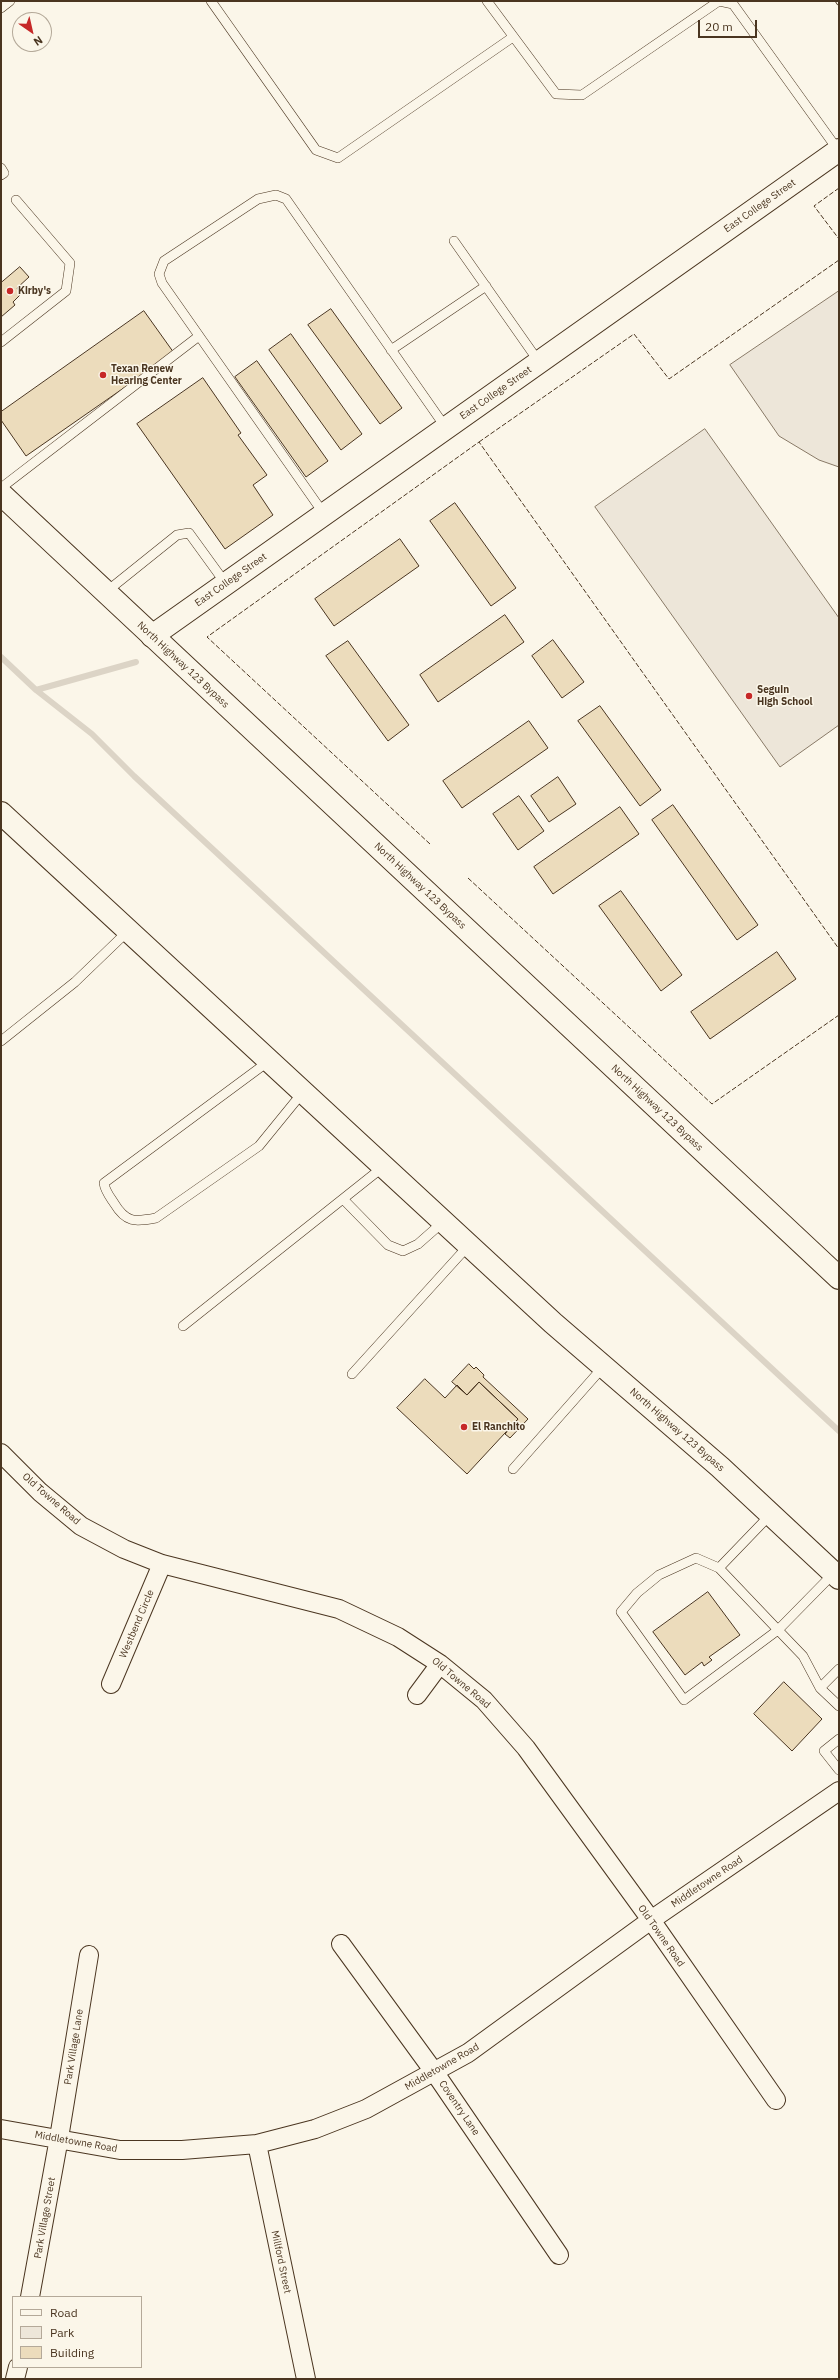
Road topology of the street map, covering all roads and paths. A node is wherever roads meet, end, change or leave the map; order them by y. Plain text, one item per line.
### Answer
1 (10, 1) edge
2 (212, 1) edge
3 (487, 1) edge
4 (1, 8) edge
5 (513, 37) junction
6 (839, 150) edge
7 (1, 168) edge
8 (1, 175) edge
9 (16, 200) dead end
10 (454, 241) dead end
11 (486, 286) junction
12 (199, 336) junction
13 (1, 342) edge
14 (391, 350) junction
15 (539, 362) junction
16 (446, 428) junction
17 (1, 488) edge
18 (1, 494) edge
19 (324, 514) junction
20 (226, 584) junction
21 (106, 592) junction
22 (152, 636) junction
23 (1, 813) edge
24 (128, 931) junction
25 (1, 1041) edge
26 (269, 1061) junction
27 (303, 1092) junction
28 (383, 1167) junction
29 (343, 1199) junction
30 (443, 1222) junction
31 (468, 1246) junction
32 (839, 1278) edge
33 (183, 1326) dead end
34 (604, 1366) junction
35 (352, 1374) dead end
36 (1, 1453) edge
37 (513, 1469) dead end
38 (771, 1514) junction
39 (162, 1564) junction
40 (719, 1568) junction
41 (836, 1575) edge
42 (778, 1630) junction
43 (440, 1664) junction
44 (839, 1669) edge
45 (112, 1684) dead end
46 (820, 1688) junction
47 (417, 1695) dead end
48 (839, 1706) edge
49 (839, 1739) edge
50 (839, 1770) edge
51 (839, 1791) edge
52 (650, 1920) junction
53 (341, 1944) dead end
54 (89, 1955) dead end
55 (434, 2073) junction
56 (776, 2100) dead end
57 (1, 2129) edge
58 (60, 2138) junction
59 (257, 2144) junction
60 (559, 2255) dead end
61 (30, 2296) edge
62 (18, 2368) edge
63 (15, 2379) edge
64 (306, 2379) edge

1 - 4 lane
2 - 5 lane
3 - 5 lane
5 - 6 lane
6 - 15 main road, East College Street
7 - 8 lane
9 - 13 lane
10 - 11 lane
11 - 14 lane
11 - 15 lane
12 - 14 lane
12 - 17 lane
12 - 19 lane
14 - 16 lane
15 - 16 main road, East College Street
16 - 19 main road, East College Street
18 - 21 main road, North Highway 123 Bypass
19 - 20 main road, East College Street
20 - 21 lane
20 - 22 main road, East College Street
21 - 22 main road, North Highway 123 Bypass
22 - 32 main road, North Highway 123 Bypass
23 - 24 main road, North Highway 123 Bypass
24 - 25 lane
24 - 26 main road, North Highway 123 Bypass
26 - 27 main road, North Highway 123 Bypass
26 - 27 lane
27 - 28 main road, North Highway 123 Bypass
28 - 29 lane
28 - 30 main road, North Highway 123 Bypass
29 - 30 lane
29 - 33 lane
30 - 31 main road, North Highway 123 Bypass
31 - 34 main road, North Highway 123 Bypass
31 - 35 lane
34 - 37 lane
34 - 38 main road, North Highway 123 Bypass
36 - 39 street, Old Towne Road
38 - 40 lane
38 - 41 main road, North Highway 123 Bypass
39 - 43 street, Old Towne Road
39 - 45 street, Westbend Circle
40 - 42 lane
40 - 42 lane
41 - 42 lane
42 - 46 lane
43 - 47 street
43 - 52 street, Old Towne Road
44 - 46 lane
46 - 48 lane
49 - 50 lane
51 - 52 street, Middletowne Road
52 - 55 street, Middletowne Road
52 - 56 street, Old Towne Road
53 - 55 street, Coventry Lane
54 - 58 street, Park Village Lane
55 - 59 street, Middletowne Road
55 - 60 street, Coventry Lane
57 - 58 street, Middletowne Road
58 - 59 street, Middletowne Road
58 - 61 street, Park Village Street
59 - 64 street, Millford Street
62 - 63 street

